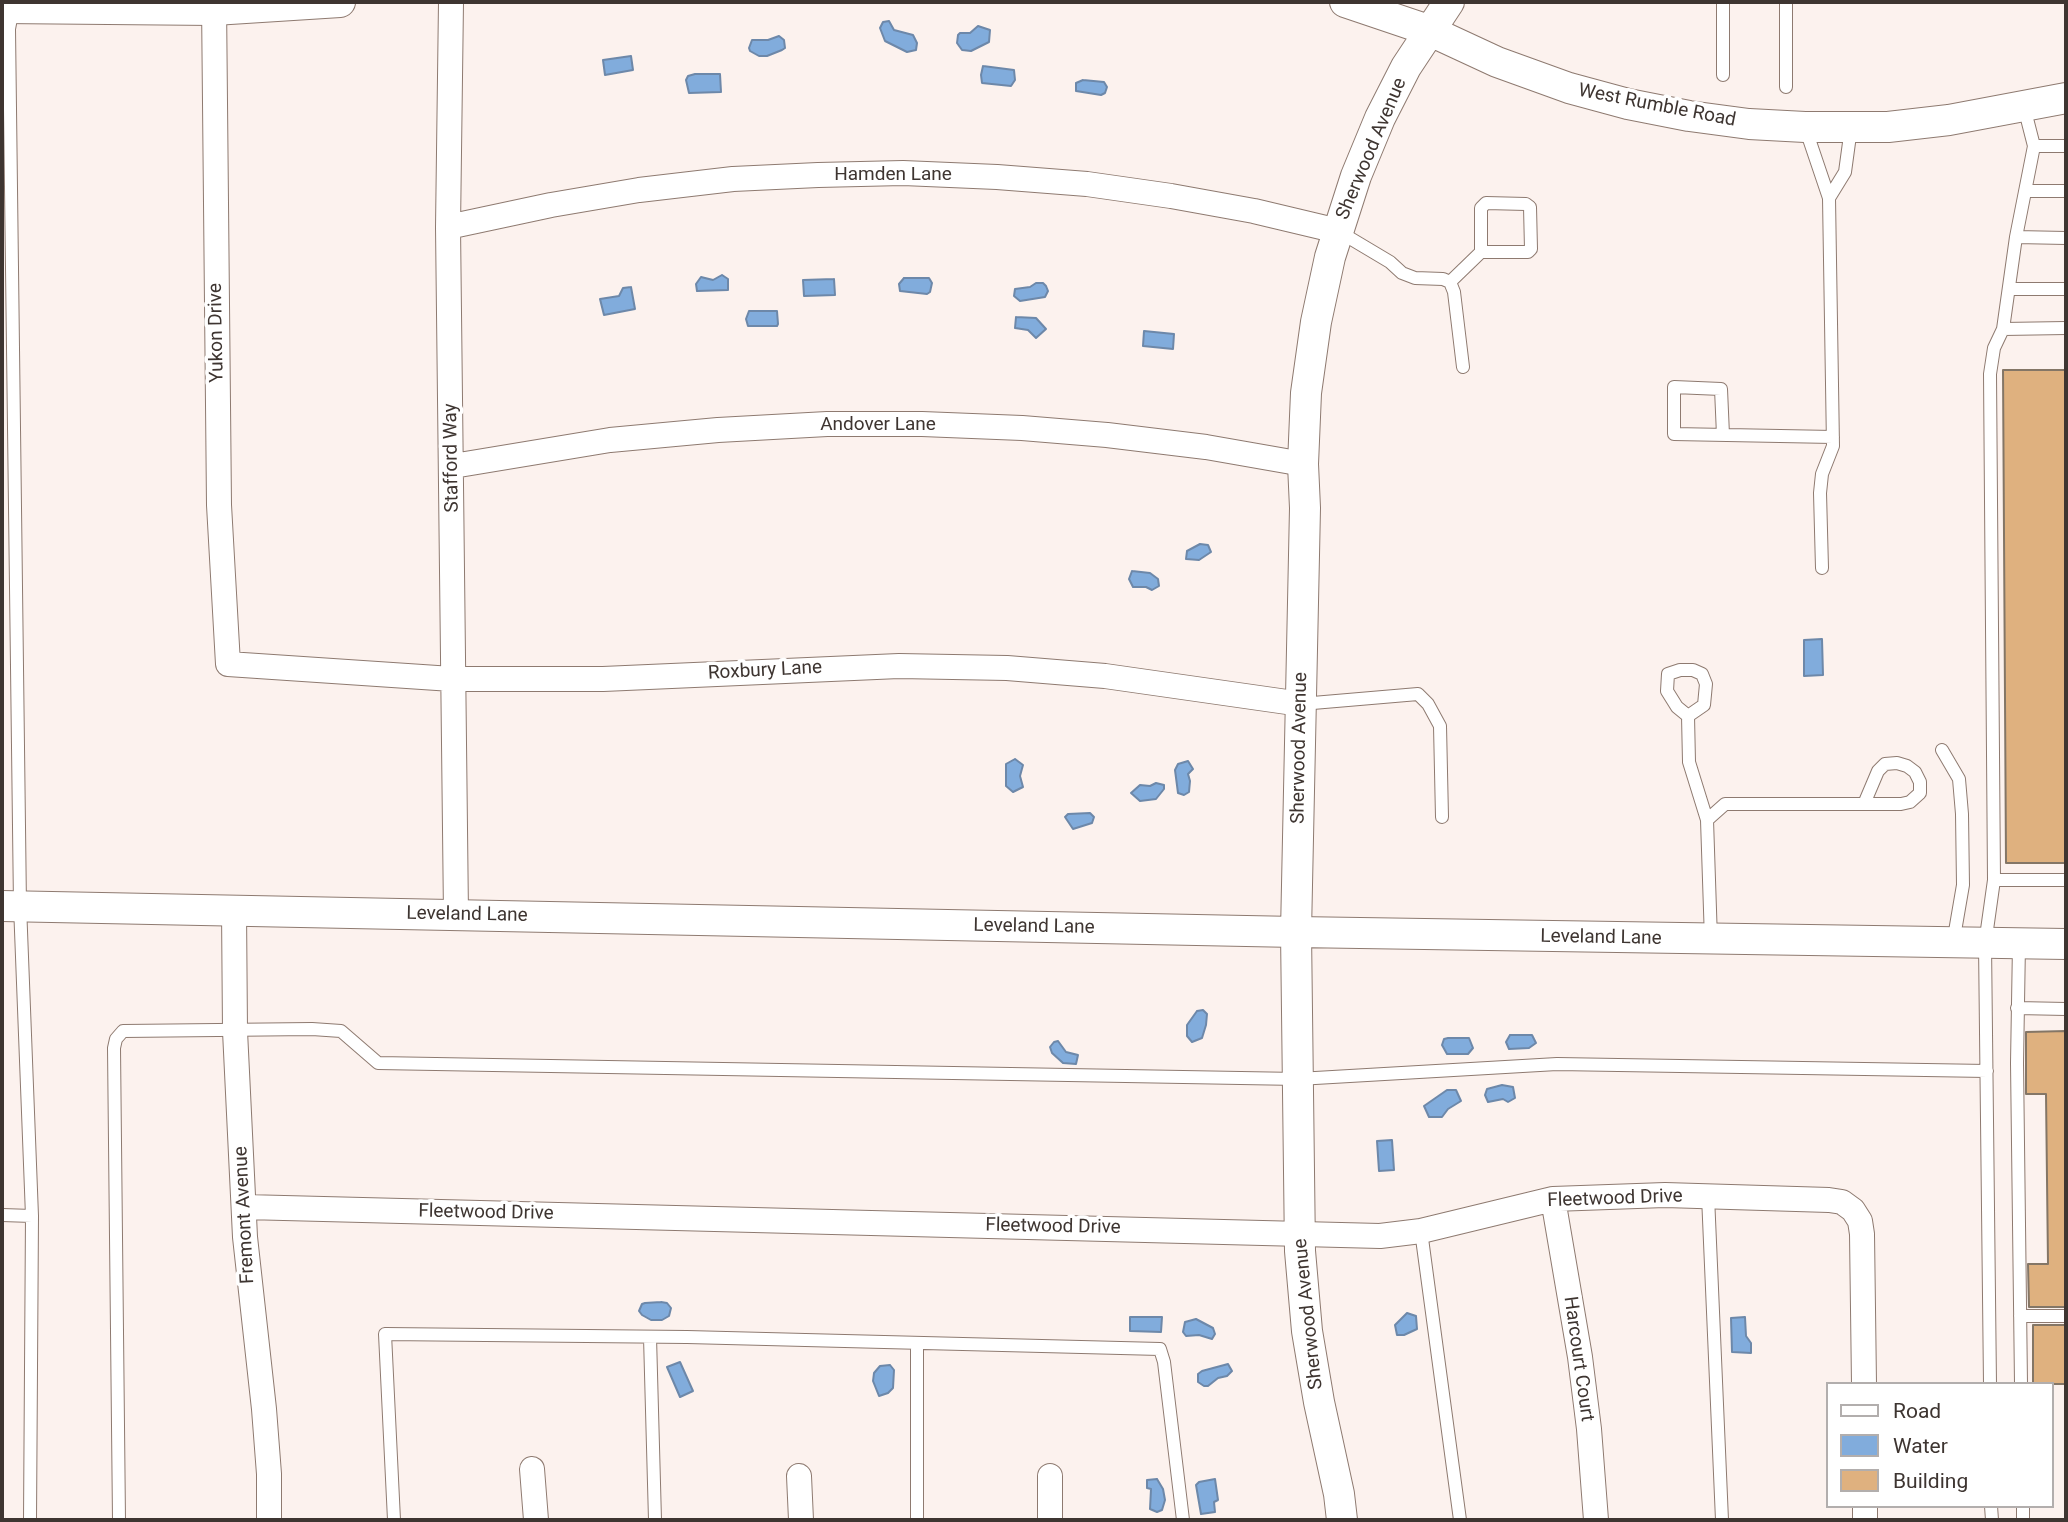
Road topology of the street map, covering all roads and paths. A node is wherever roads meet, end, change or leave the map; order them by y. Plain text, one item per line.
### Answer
1 (340, 2) edge
2 (451, 2) edge
3 (1345, 2) edge
4 (1449, 2) edge
5 (1723, 2) edge
6 (1786, 2) edge
7 (214, 6) edge
8 (7, 8) edge
9 (1428, 30) junction
10 (1723, 75) dead end
11 (1786, 87) dead end
12 (2066, 98) edge
13 (2024, 107) junction
14 (1805, 127) junction
15 (1851, 128) junction
16 (2034, 146) junction
17 (2066, 146) edge
18 (2026, 191) junction
19 (2066, 191) edge
20 (1829, 198) junction
21 (448, 227) junction
22 (1338, 231) junction
23 (2016, 237) junction
24 (2066, 238) edge
25 (1481, 252) junction
26 (1450, 282) junction
27 (2009, 289) junction
28 (2066, 289) edge
29 (2066, 328) edge
30 (2003, 329) junction
31 (1463, 367) dead end
32 (1723, 435) junction
33 (1833, 437) junction
34 (1303, 464) junction
35 (453, 466) junction
36 (1822, 568) dead end
37 (228, 664) joint
38 (452, 679) junction
39 (1301, 704) junction
40 (1688, 716) dead end
41 (1942, 750) dead end
42 (1864, 804) junction
43 (1442, 817) dead end
44 (1707, 820) junction
45 (1994, 880) junction
46 (2066, 880) edge
47 (11, 905) edge
48 (234, 909) junction
49 (456, 915) junction
50 (1296, 932) junction
51 (1711, 940) junction
52 (1953, 944) junction
53 (1985, 944) junction
54 (2019, 944) junction
55 (2066, 944) edge
56 (2017, 1007) junction
57 (2066, 1009) edge
58 (235, 1031) junction
59 (1987, 1070) junction
60 (1298, 1079) junction
61 (1708, 1196) junction
62 (1553, 1199) junction
63 (245, 1207) junction
64 (2, 1215) edge
65 (32, 1216) junction
66 (1421, 1231) junction
67 (1299, 1233) junction
68 (2021, 1316) junction
69 (2066, 1316) edge
70 (650, 1337) junction
71 (917, 1343) junction
72 (1864, 1382) edge
73 (1990, 1382) edge
74 (2021, 1382) edge
75 (532, 1469) dead end
76 (799, 1476) dead end
77 (1050, 1476) dead end
78 (30, 1520) edge
79 (119, 1520) edge
80 (268, 1520) edge
81 (394, 1520) edge
82 (537, 1520) edge
83 (655, 1520) edge
84 (801, 1520) edge
85 (917, 1520) edge
86 (1051, 1520) edge
87 (1183, 1520) edge
88 (1342, 1520) edge
89 (1460, 1520) edge
90 (1596, 1520) edge
91 (1722, 1520) edge

1 - 7 street
2 - 21 street, Stafford Way
3 - 9 street, West Rumble Road
4 - 9 street, Sherwood Avenue
5 - 10 lane
6 - 11 lane
7 - 8 street
7 - 37 street, Yukon Drive
8 - 47 lane
9 - 14 street, West Rumble Road
9 - 22 street, Sherwood Avenue
12 - 13 street, West Rumble Road
13 - 15 street, West Rumble Road
13 - 16 lane
14 - 15 street, West Rumble Road
14 - 20 lane
15 - 20 lane
16 - 17 lane
16 - 18 lane
18 - 19 lane
18 - 23 lane
20 - 33 lane
21 - 22 street, Hamden Lane
21 - 35 street, Stafford Way
22 - 26 lane
22 - 34 street, Sherwood Avenue
23 - 24 lane
23 - 27 lane
25 - 25 lane
25 - 26 lane
26 - 31 lane
27 - 28 lane
27 - 30 lane
29 - 30 lane
30 - 45 lane
32 - 32 lane
32 - 33 lane
33 - 36 lane
34 - 35 street, Andover Lane
34 - 39 street, Sherwood Avenue
35 - 38 street, Stafford Way
37 - 38 street, Roxbury Lane
38 - 39 street, Roxbury Lane
38 - 49 street, Stafford Way
39 - 43 lane
39 - 50 street, Sherwood Avenue
40 - 44 lane
41 - 52 lane
42 - 42 lane
42 - 44 lane
44 - 51 lane
45 - 46 lane
45 - 53 lane
47 - 48 street, Leveland Lane
47 - 65 lane
48 - 49 street, Leveland Lane
48 - 58 street, Fremont Avenue
49 - 50 street, Leveland Lane
50 - 51 street, Leveland Lane
50 - 60 street, Sherwood Avenue
51 - 52 street, Leveland Lane
52 - 53 street, Leveland Lane
53 - 54 street, Leveland Lane
53 - 59 lane
54 - 55 street, Leveland Lane
54 - 56 lane
56 - 57 lane
56 - 68 lane
58 - 60 lane
58 - 63 street, Fremont Avenue
58 - 79 lane
59 - 60 lane
59 - 73 lane
60 - 67 street, Sherwood Avenue
61 - 62 street, Fleetwood Drive
61 - 72 street, Fleetwood Drive
61 - 91 lane
62 - 66 street, Fleetwood Drive
62 - 90 street, Harcourt Court
63 - 67 street, Fleetwood Drive
63 - 80 street, Fremont Avenue
64 - 65 lane
65 - 78 lane
66 - 67 street, Fleetwood Drive
66 - 89 lane
67 - 88 street, Sherwood Avenue
68 - 69 lane
68 - 74 lane
70 - 71 lane
70 - 81 lane
70 - 83 lane
71 - 85 lane
71 - 87 lane
75 - 82 street
76 - 84 street
77 - 86 street

